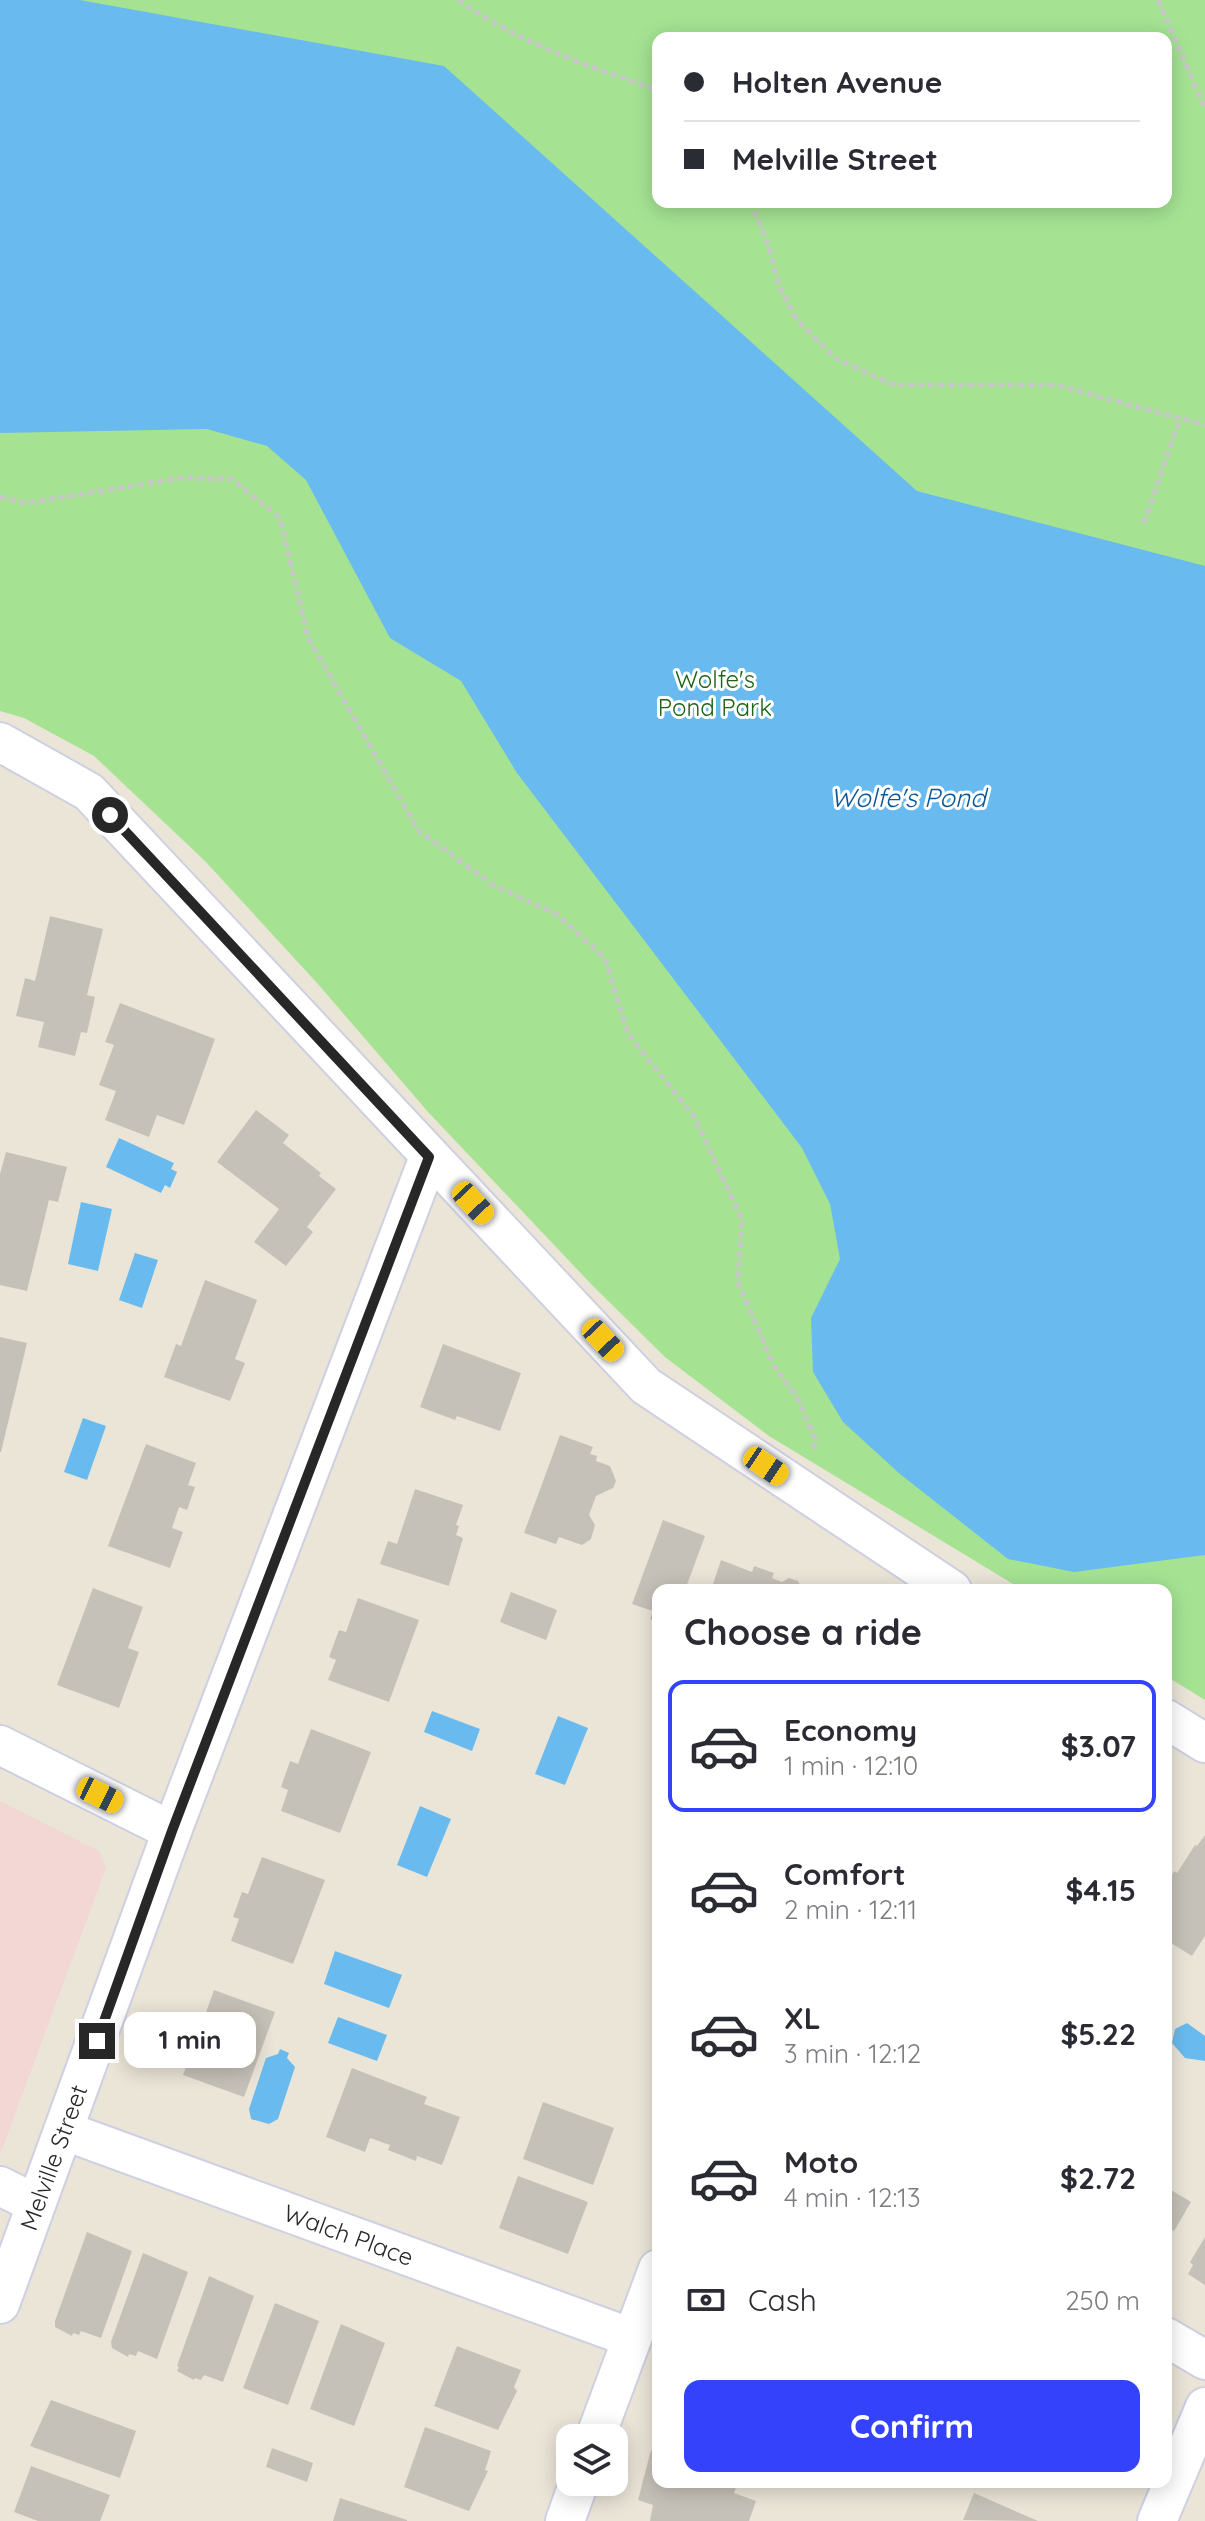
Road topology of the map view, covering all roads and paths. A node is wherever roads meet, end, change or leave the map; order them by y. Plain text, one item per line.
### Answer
1 (458, 0) edge
2 (1158, 0) edge
3 (1172, 32) edge
4 (1172, 32) edge
5 (652, 88) edge
6 (1205, 108) edge
7 (753, 208) edge
8 (1180, 418) junction
9 (1205, 425) edge
10 (0, 497) edge
11 (1144, 523) dead end
12 (2, 753) edge
13 (429, 1157) junction
14 (814, 1499) junction
15 (915, 1580) edge
16 (1172, 1723) edge
17 (1205, 1743) edge
18 (0, 1745) edge
19 (172, 1831) junction
20 (65, 2131) junction
21 (0, 2186) edge
22 (36, 2204) junction
23 (652, 2285) edge
24 (0, 2304) edge
25 (632, 2338) junction
26 (1172, 2341) edge
27 (1205, 2360) edge
28 (1205, 2407) edge
29 (600, 2424) edge
30 (1172, 2485) edge
31 (1171, 2488) edge
32 (574, 2496) edge
33 (565, 2521) edge
34 (1157, 2521) edge

1 - 5 path
2 - 4 path
3 - 6 path
7 - 8 path
8 - 9 path
8 - 11 path
10 - 14 path
12 - 13 street
13 - 14 street
13 - 19 street, Melville Street
14 - 15 street
16 - 17 street
18 - 19 street
19 - 20 street, Melville Street
20 - 22 street, Melville Street
20 - 25 street, Walch Place
21 - 22 street
22 - 24 street, Melville Street
23 - 25 street
25 - 29 street
26 - 27 street
28 - 30 street
31 - 34 street
32 - 33 street

